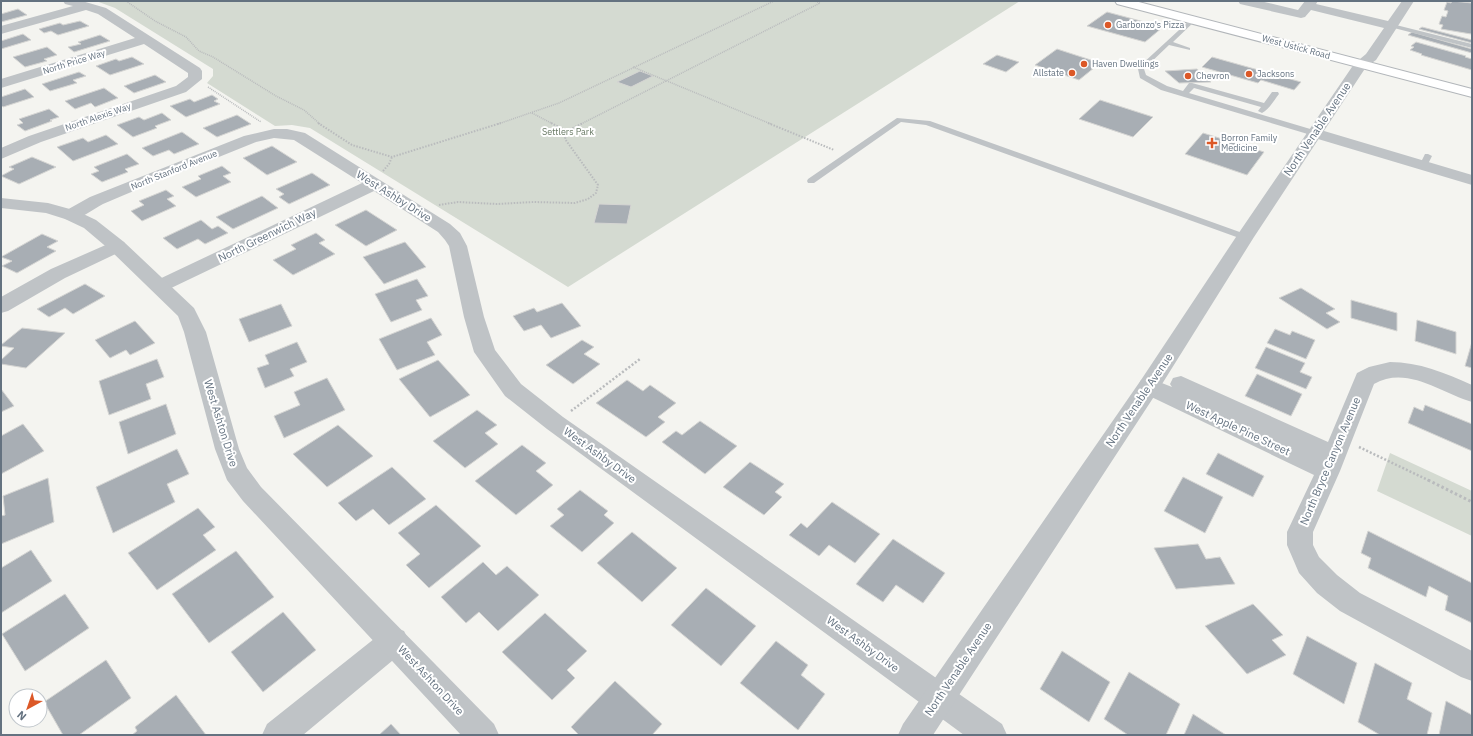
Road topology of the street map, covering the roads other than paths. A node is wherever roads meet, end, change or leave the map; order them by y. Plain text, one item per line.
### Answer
1 (69, 1) edge
2 (1120, 1) edge
3 (1244, 1) edge
4 (1408, 1) edge
5 (88, 6) junction
6 (1307, 7) edge
7 (1193, 20) junction
8 (1392, 26) junction
9 (1, 30) edge
10 (147, 39) junction
11 (1168, 43) junction
12 (1472, 46) edge
13 (1188, 49) dead end
14 (1362, 64) junction
15 (1, 84) edge
16 (1472, 92) edge
17 (1184, 94) junction
18 (1275, 94) dead end
19 (1266, 106) junction
20 (1258, 116) junction
21 (271, 128) joint
22 (1314, 133) junction
23 (1, 154) edge
24 (377, 179) junction
25 (1472, 180) edge
26 (811, 181) dead end
27 (1, 203) edge
28 (71, 215) junction
29 (1245, 237) junction
30 (117, 246) junction
31 (160, 286) junction
32 (1, 306) edge
33 (1153, 379) junction
34 (1472, 394) edge
35 (1335, 455) junction
36 (394, 641) junction
37 (1472, 667) edge
38 (938, 698) junction
39 (278, 735) edge
40 (483, 735) edge
41 (914, 735) edge
42 (991, 735) edge

1 - 5 street
2 - 7 main road, West Ustick Road
3 - 6 street
4 - 8 street, North Venable Avenue
5 - 9 street
5 - 10 street
6 - 8 street
7 - 11 lane
7 - 14 main road, West Ustick Road
8 - 12 lane
8 - 14 street, North Venable Avenue
10 - 15 street, North Price Way
10 - 23 street, North Alexis Way
11 - 13 lane
11 - 17 lane
14 - 16 main road, West Ustick Road
14 - 22 street, North Venable Avenue
17 - 19 lane
17 - 20 lane
18 - 19 lane
19 - 20 lane
20 - 22 lane
21 - 24 street, West Ashby Drive
21 - 28 street, North Stanford Avenue
22 - 25 street
22 - 29 street, North Venable Avenue
24 - 31 street, North Greenwich Way
24 - 38 street, West Ashby Drive
26 - 29 lane
27 - 28 street, West Ashton Drive
28 - 30 street, West Ashton Drive
29 - 33 street, North Venable Avenue
30 - 31 street, West Ashton Drive
30 - 32 street
31 - 36 street, West Ashton Drive
33 - 35 street, West Apple Pine Street
33 - 38 street, North Venable Avenue
34 - 35 street, North Bryce Canyon Avenue
35 - 37 street, North Bryce Canyon Avenue
36 - 39 street
36 - 40 street, West Ashton Drive
38 - 41 street, North Venable Avenue
38 - 42 street, West Ashby Drive

